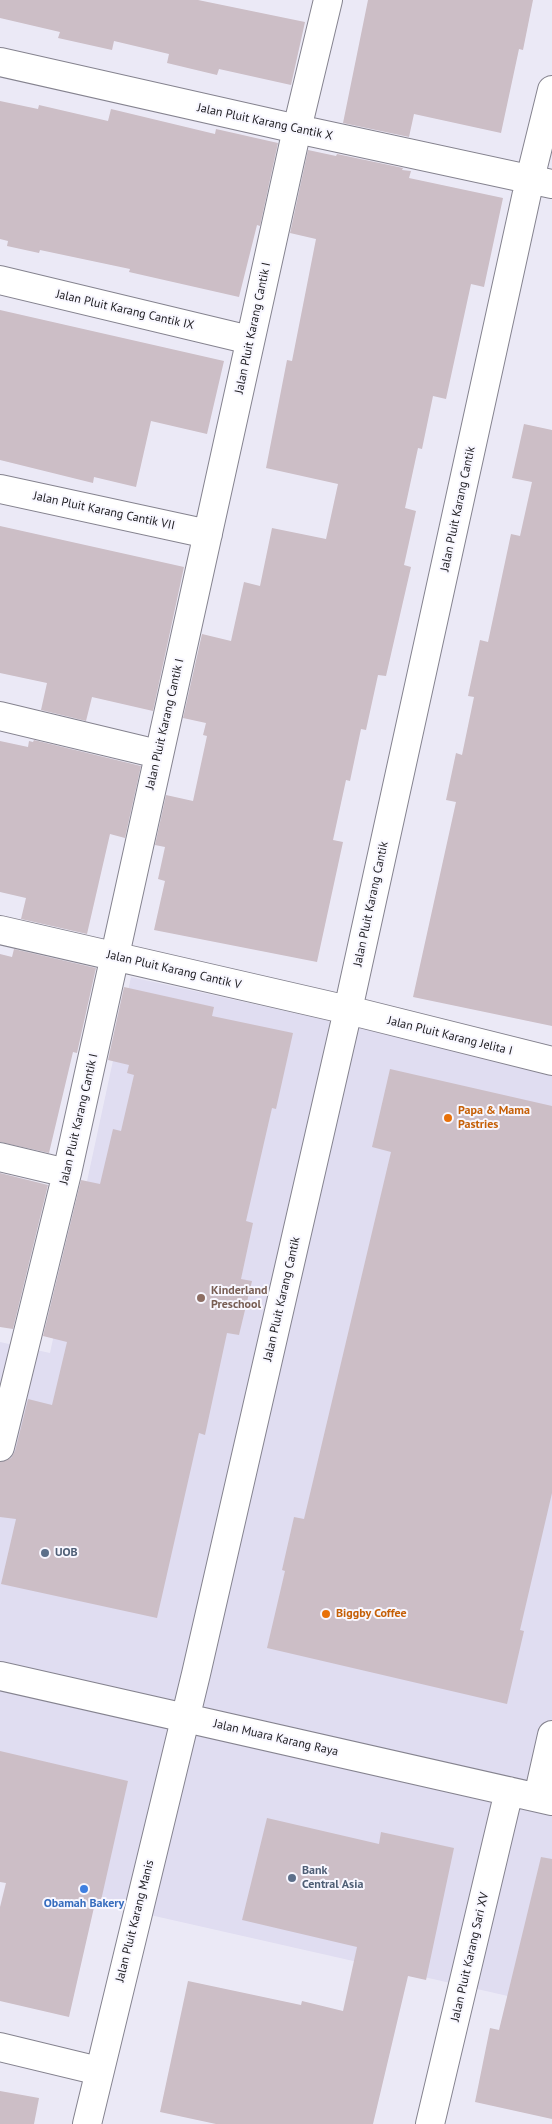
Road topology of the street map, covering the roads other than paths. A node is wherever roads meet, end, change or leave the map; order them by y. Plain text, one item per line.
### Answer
1 (328, 0) edge
2 (0, 62) edge
3 (552, 90) edge
4 (297, 130) junction
5 (541, 182) edge
6 (0, 280) edge
7 (250, 340) junction
8 (0, 489) edge
9 (208, 534) junction
10 (0, 716) edge
11 (158, 754) junction
12 (0, 930) edge
13 (115, 956) junction
14 (348, 1010) junction
15 (552, 1061) edge
16 (0, 1157) edge
17 (67, 1174) junction
18 (10, 1362) edge
19 (0, 1447) edge
20 (0, 1676) edge
21 (185, 1718) junction
22 (552, 1735) edge
23 (509, 1791) junction
24 (545, 1799) edge
25 (0, 2047) edge
26 (99, 2071) junction
27 (87, 2124) edge
28 (430, 2124) edge

1 - 4 street, Jalan Pluit Karang Cantik I
2 - 4 street, Jalan Pluit Karang Cantik X
3 - 5 street, Jalan Pluit Karang Cantik
4 - 5 street, Jalan Pluit Karang Cantik X
4 - 7 street, Jalan Pluit Karang Cantik I
5 - 14 street, Jalan Pluit Karang Cantik
6 - 7 street, Jalan Pluit Karang Cantik IX
7 - 9 street, Jalan Pluit Karang Cantik I
8 - 9 street, Jalan Pluit Karang Cantik VII
9 - 11 street, Jalan Pluit Karang Cantik I
10 - 11 street
11 - 13 street, Jalan Pluit Karang Cantik I
12 - 13 street, Jalan Pluit Karang Cantik V
13 - 14 street, Jalan Pluit Karang Cantik V
13 - 17 street, Jalan Pluit Karang Cantik I
14 - 15 street, Jalan Pluit Karang Jelita I
14 - 21 street, Jalan Pluit Karang Cantik
16 - 17 street
17 - 18 street, Jalan Pluit Karang Cantik I
18 - 19 street, Jalan Pluit Karang Cantik I
20 - 21 street, Jalan Muara Karang Raya
21 - 23 street, Jalan Muara Karang Raya
21 - 26 street, Jalan Pluit Karang Manis
22 - 24 street
23 - 24 street, Jalan Muara Karang Raya
23 - 28 street, Jalan Pluit Karang Sari XV
25 - 26 street
26 - 27 street, Jalan Pluit Karang Manis

